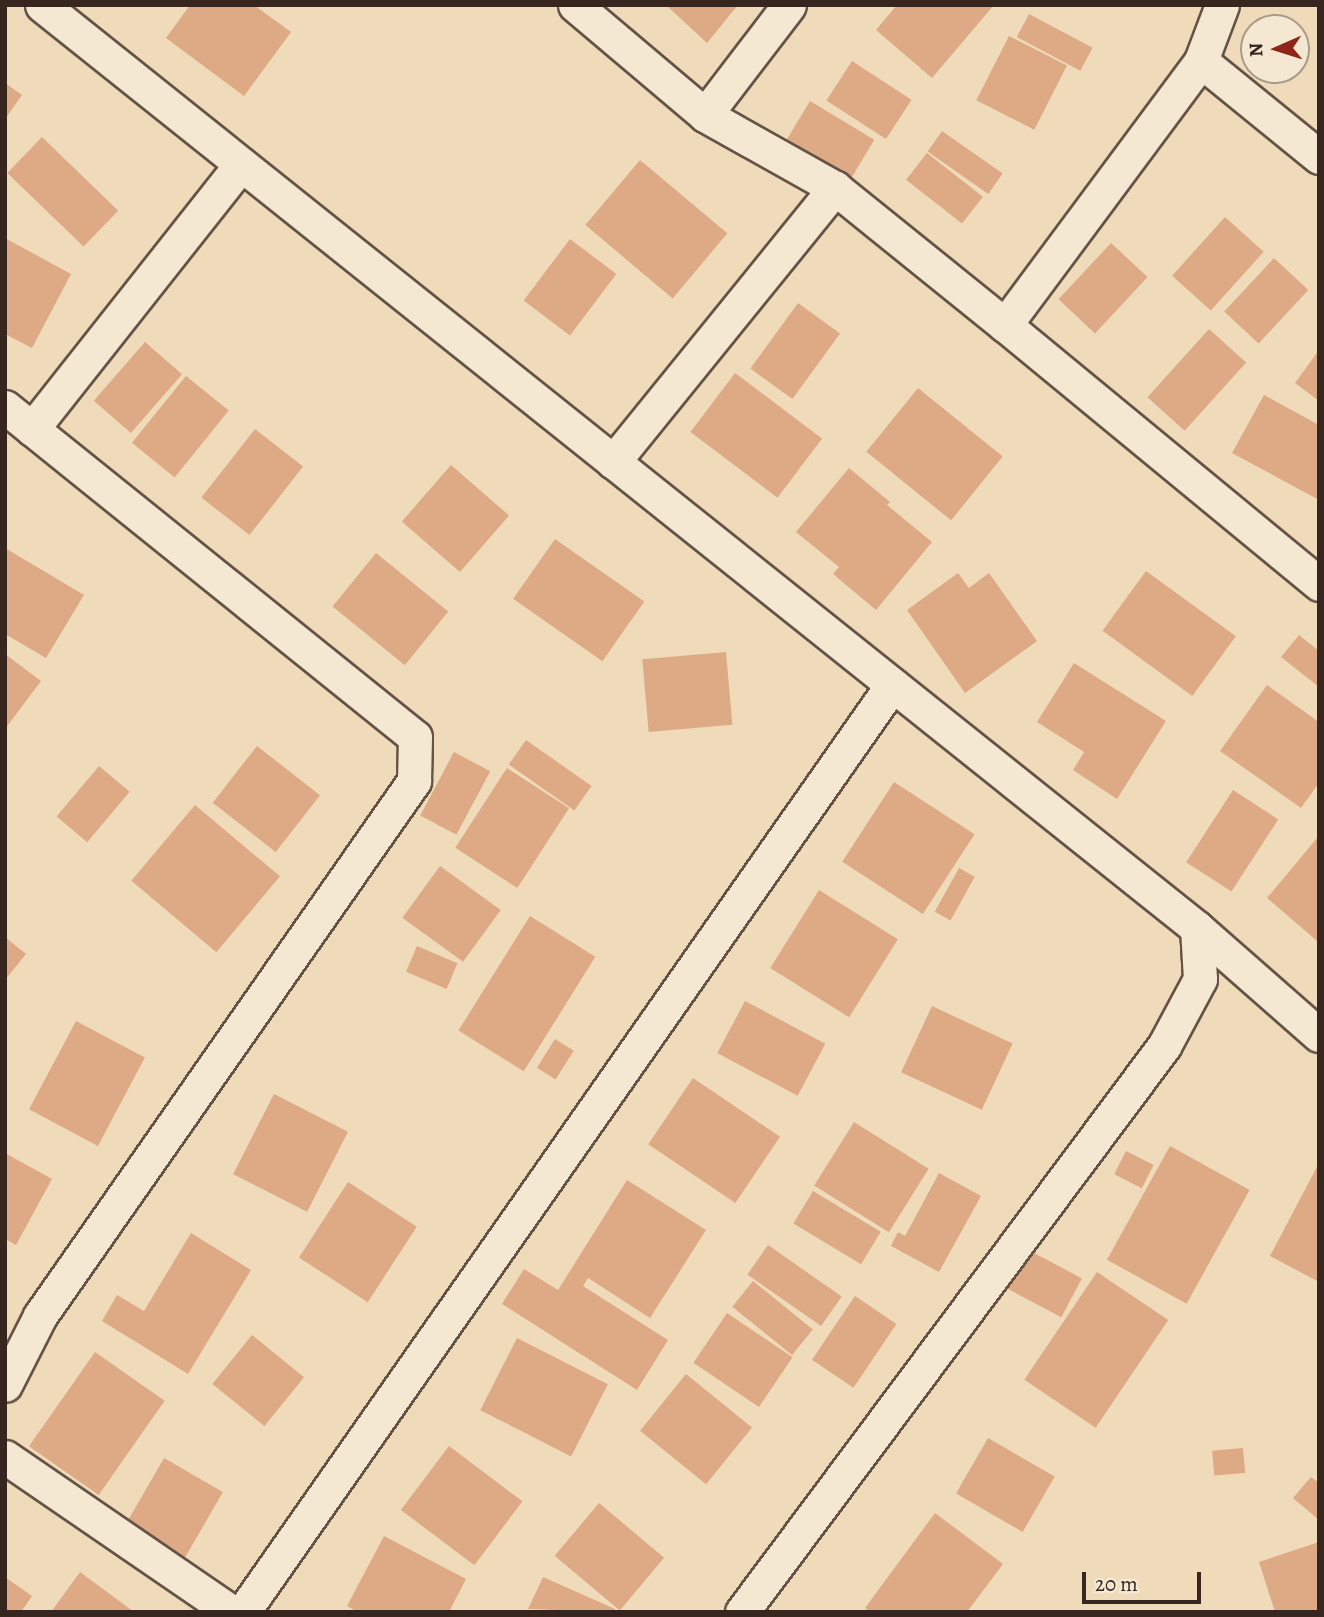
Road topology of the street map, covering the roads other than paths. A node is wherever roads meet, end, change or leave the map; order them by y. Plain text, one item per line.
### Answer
1 (42, 5) edge
2 (575, 5) edge
3 (789, 5) edge
4 (1222, 5) edge
5 (1201, 61) junction
6 (705, 115) junction
7 (1319, 158) edge
8 (241, 164) junction
9 (835, 188) junction
10 (1005, 325) junction
11 (5, 408) edge
12 (32, 429) junction
13 (613, 462) junction
14 (1319, 584) edge
15 (892, 685) junction
16 (1197, 929) junction
17 (1319, 1035) edge
18 (5, 1385) edge
19 (5, 1457) edge
20 (231, 1612) edge
21 (243, 1612) edge
22 (742, 1612) edge

1 - 8 street
2 - 6 street
3 - 6 street
4 - 5 street
5 - 7 street
5 - 10 street
6 - 9 street
8 - 12 street
8 - 13 street
9 - 10 street
9 - 13 street
10 - 14 street
11 - 12 street
12 - 18 street
13 - 15 street
15 - 16 street
15 - 21 street
16 - 17 street
16 - 22 street
19 - 20 street

